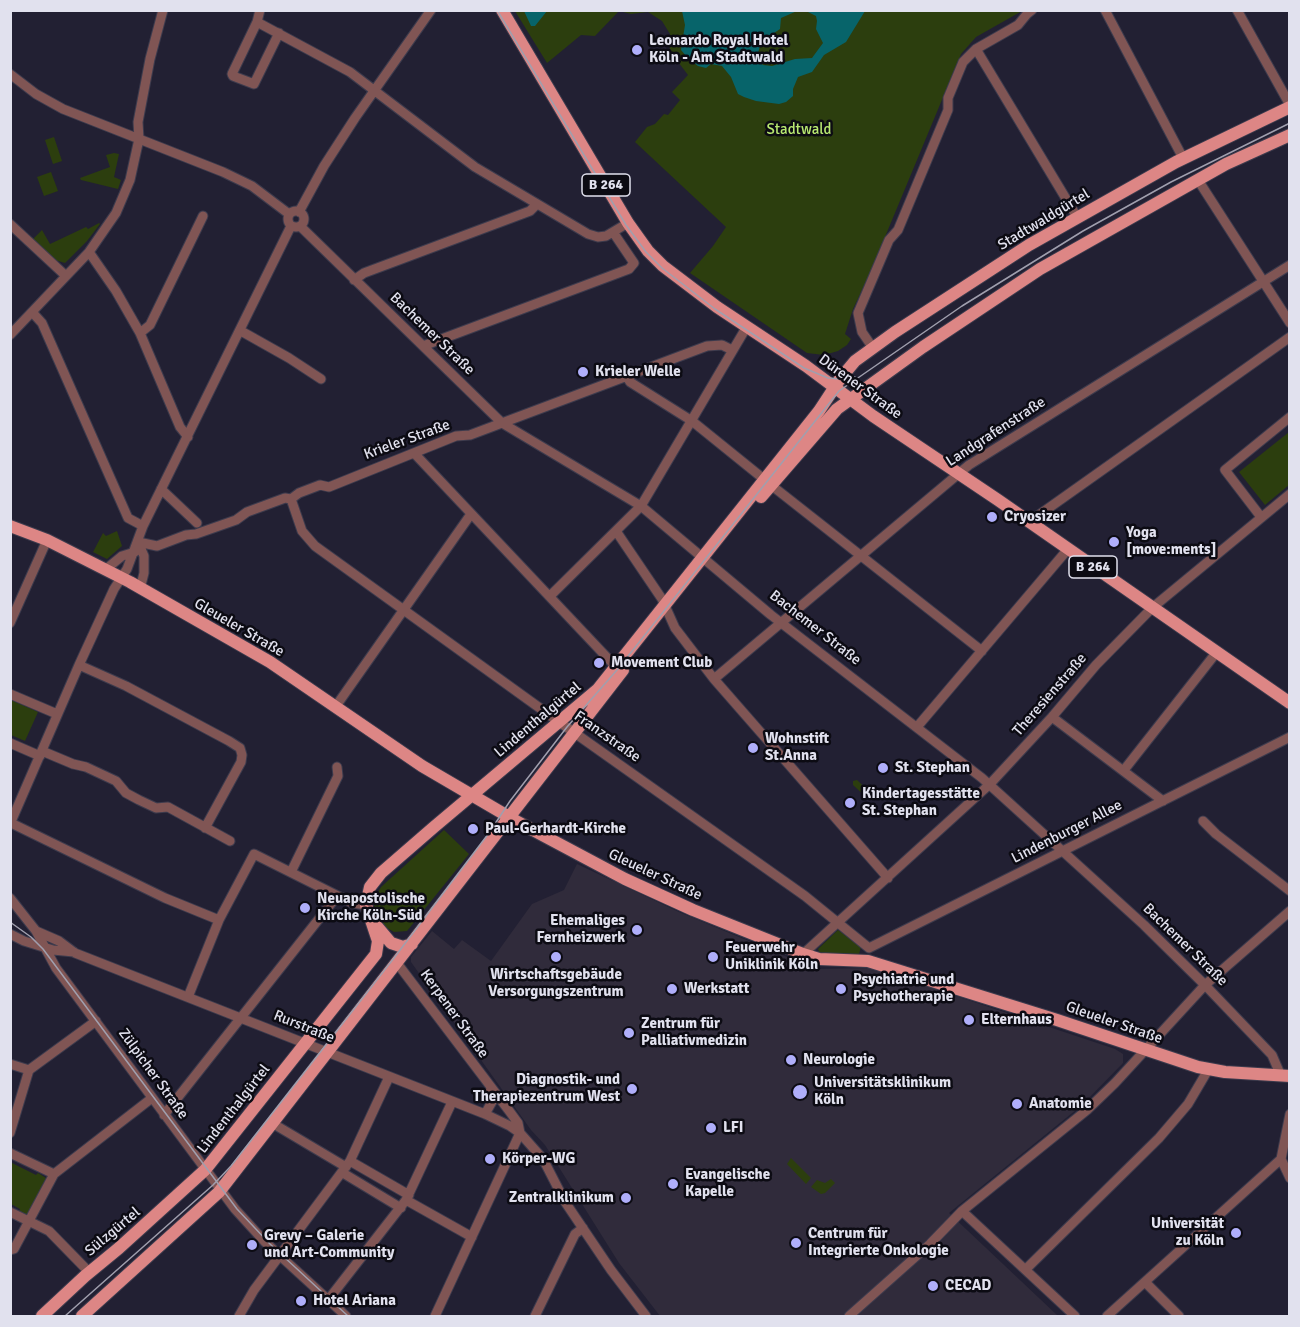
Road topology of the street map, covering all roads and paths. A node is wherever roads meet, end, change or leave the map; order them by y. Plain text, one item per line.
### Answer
1 (162, 10) edge
2 (260, 10) edge
3 (431, 10) edge
4 (502, 10) edge
5 (1032, 10) edge
6 (1105, 10) edge
7 (1237, 10) edge
8 (257, 22) junction
9 (279, 33) junction
10 (976, 49) junction
11 (10, 74) edge
12 (374, 89) junction
13 (1290, 106) edge
14 (1290, 135) edge
15 (139, 140) junction
16 (1183, 158) junction
17 (1198, 180) junction
18 (536, 205) junction
19 (294, 213) junction
20 (202, 216) dead end
21 (1077, 217) junction
22 (628, 223) junction
23 (296, 226) junction
24 (12, 228) edge
25 (613, 232) junction
26 (89, 252) junction
27 (1290, 265) edge
28 (66, 276) junction
29 (354, 280) junction
30 (1263, 281) junction
31 (32, 312) junction
32 (1290, 324) edge
33 (746, 327) junction
34 (241, 331) junction
35 (140, 333) junction
36 (10, 335) edge
37 (1290, 337) edge
38 (423, 346) junction
39 (873, 348) junction
40 (732, 350) junction
41 (627, 377) junction
42 (321, 379) dead end
43 (835, 388) junction
44 (849, 398) junction
45 (1290, 417) edge
46 (692, 421) junction
47 (502, 423) junction
48 (188, 437) junction
49 (414, 453) junction
50 (958, 473) junction
51 (768, 482) junction
52 (161, 489) junction
53 (1290, 494) edge
54 (291, 499) junction
55 (641, 506) junction
56 (471, 514) junction
57 (1261, 517) junction
58 (1029, 522) junction
59 (197, 524) dead end
60 (10, 525) edge
61 (143, 526) junction
62 (616, 531) junction
63 (47, 540) junction
64 (137, 547) junction
65 (1068, 549) junction
66 (862, 556) junction
67 (706, 559) junction
68 (105, 570) junction
69 (121, 578) junction
70 (141, 588) junction
71 (550, 596) junction
72 (1152, 608) junction
73 (667, 609) junction
74 (405, 610) junction
75 (782, 622) junction
76 (10, 623) edge
77 (982, 651) junction
78 (1216, 653) junction
79 (79, 665) junction
80 (616, 668) junction
81 (714, 679) junction
82 (10, 694) edge
83 (1290, 703) edge
84 (336, 706) junction
85 (57, 714) junction
86 (1052, 717) junction
87 (560, 722) junction
88 (917, 727) junction
89 (576, 733) junction
90 (1290, 737) edge
91 (10, 743) edge
92 (41, 753) junction
93 (337, 767) dead end
94 (1124, 770) junction
95 (990, 784) junction
96 (473, 795) junction
97 (1163, 801) junction
98 (510, 818) junction
99 (1203, 821) dead end
100 (10, 824) edge
101 (205, 828) junction
102 (230, 841) dead end
103 (1062, 851) junction
104 (291, 872) junction
105 (888, 878) junction
106 (1290, 891) edge
107 (337, 896) junction
108 (12, 902) edge
109 (366, 905) junction
110 (1290, 911) edge
111 (370, 919) junction
112 (219, 920) junction
113 (838, 921) junction
114 (36, 931) junction
115 (10, 934) edge
116 (412, 944) junction
117 (43, 946) junction
118 (869, 948) junction
119 (75, 953) junction
120 (803, 954) junction
121 (868, 961) junction
122 (397, 963) junction
123 (1205, 985) junction
124 (189, 998) junction
125 (240, 1018) junction
126 (96, 1021) junction
127 (305, 1044) junction
128 (1145, 1049) junction
129 (326, 1052) junction
130 (10, 1064) edge
131 (28, 1070) junction
132 (1208, 1070) junction
133 (1285, 1076) edge
134 (389, 1077) junction
135 (487, 1083) junction
136 (152, 1098) junction
137 (452, 1102) junction
138 (485, 1114) junction
139 (1290, 1114) edge
140 (164, 1115) junction
141 (272, 1123) junction
142 (1288, 1131) edge
143 (10, 1133) edge
144 (520, 1133) junction
145 (10, 1153) edge
146 (1281, 1159) junction
147 (346, 1167) junction
148 (205, 1170) junction
149 (54, 1174) junction
150 (1290, 1178) edge
151 (220, 1191) junction
152 (405, 1201) junction
153 (962, 1211) junction
154 (10, 1212) edge
155 (28, 1221) junction
156 (582, 1228) junction
157 (472, 1237) junction
158 (10, 1250) edge
159 (279, 1256) junction
160 (1026, 1269) junction
161 (89, 1272) junction
162 (1145, 1282) junction
163 (328, 1300) junction
164 (83, 1316) edge
165 (42, 1317) edge
166 (239, 1317) edge
167 (346, 1317) edge
168 (435, 1317) edge
169 (535, 1317) edge
170 (646, 1317) edge
171 (849, 1317) edge
172 (1075, 1317) edge
173 (1107, 1317) edge
174 (1179, 1317) edge

1 - 15 street
2 - 8 street
3 - 12 street
4 - 22 main road, Dürener Straße / B 264
5 - 10 street
6 - 16 street
7 - 13 street
8 - 9 street
8 - 9 street
9 - 12 street
10 - 21 street
10 - 39 street
11 - 15 street
12 - 18 street
12 - 19 street
13 - 16 main road, Stadtwaldgürtel
14 - 17 main road
15 - 19 street
15 - 26 street
16 - 21 main road, Stadtwaldgürtel
17 - 30 street
17 - 44 main road
18 - 25 street
18 - 29 street
19 - 23 street
19 - 23 street
20 - 35 street
21 - 39 main road, Stadtwaldgürtel
22 - 25 street
22 - 33 main road, Dürener Straße / B 264
23 - 29 street, Bachemer Straße
23 - 34 street
24 - 28 street
25 - 38 street
26 - 28 street
26 - 35 street
27 - 30 street, Landgrafenstraße
28 - 31 street
29 - 38 street, Bachemer Straße
30 - 32 street
30 - 50 street, Landgrafenstraße
31 - 36 street
31 - 61 street
33 - 40 street
33 - 43 main road, Dürener Straße / B 264
34 - 42 street
34 - 48 street
35 - 48 street
37 - 58 street
38 - 47 street, Bachemer Straße
39 - 43 main road, Stadtwaldgürtel
40 - 41 street, Krieler Straße
40 - 46 street
41 - 46 street
41 - 47 street, Krieler Straße
43 - 44 main road, Dürener Straße / B 264
43 - 51 main road, Lindenthalgürtel
44 - 50 main road, Dürener Straße / B 264
44 - 51 main road, Lindenthalgürtel
45 - 57 street
46 - 51 street
46 - 55 street
47 - 49 street, Krieler Straße
47 - 55 street, Bachemer Straße
48 - 52 street
49 - 54 street, Krieler Straße
49 - 56 street
50 - 58 main road, Dürener Straße / B 264
50 - 66 street, Landgrafenstraße
51 - 66 street
51 - 67 main road, Lindenthalgürtel
52 - 59 street
52 - 61 street
53 - 57 street, Theresienstraße
54 - 64 street, Krieler Straße
54 - 74 street, Franzstraße
55 - 62 street
55 - 67 street, Bachemer Straße
56 - 71 street
56 - 74 street
57 - 72 street, Theresienstraße
58 - 65 main road, Dürener Straße / B 264
60 - 63 main road, Gleueler Straße
61 - 64 street
62 - 71 street
62 - 73 street
63 - 68 main road, Gleueler Straße
63 - 76 street
64 - 68 street
64 - 69 street
64 - 70 street
65 - 72 main road, Dürener Straße / B 264
65 - 77 street
66 - 75 street, Landgrafenstraße
66 - 77 street
67 - 73 main road, Lindenthalgürtel
67 - 75 street, Bachemer Straße
68 - 69 main road, Gleueler Straße
69 - 70 main road, Gleueler Straße
69 - 79 street
70 - 84 main road, Gleueler Straße
71 - 80 street
72 - 78 main road, Dürener Straße / B 264
72 - 86 street, Theresienstraße
73 - 80 main road, Lindenthalgürtel
73 - 81 street
73 - 89 main road, Lindenthalgürtel
74 - 84 street
74 - 87 street, Franzstraße
75 - 81 street, Landgrafenstraße
75 - 88 street, Bachemer Straße
77 - 88 street
78 - 83 main road, Dürener Straße / B 264
78 - 94 street
79 - 85 street
79 - 101 street
80 - 87 main road, Lindenthalgürtel
81 - 105 street
82 - 85 street
84 - 96 main road, Gleueler Straße
85 - 92 street
86 - 94 street
86 - 95 street, Theresienstraße
87 - 89 street, Franzstraße
87 - 96 main road, Lindenthalgürtel
88 - 95 street, Bachemer Straße
89 - 98 main road, Lindenthalgürtel
89 - 113 street, Franzstraße
90 - 97 street, Lindenburger Allee
91 - 92 street
92 - 100 street
92 - 101 street
93 - 104 street
94 - 97 street
95 - 103 street, Bachemer Straße
95 - 105 street, Theresienstraße
96 - 98 main road, Gleueler Straße
96 - 109 main road, Lindenthalgürtel
97 - 103 street, Lindenburger Allee
98 - 116 main road, Lindenthalgürtel
98 - 120 main road, Gleueler Straße
99 - 106 street
100 - 112 street
101 - 102 street
103 - 118 street, Lindenburger Allee
103 - 123 street, Bachemer Straße
104 - 107 street
104 - 112 street
105 - 113 street, Theresienstraße
107 - 109 street
107 - 125 street
108 - 114 street, Zülpicher Straße
109 - 111 main road, Lindenthalgürtel
110 - 123 street
111 - 116 main road, Lindenthalgürtel
111 - 122 main road, Lindenthalgürtel
111 - 127 main road, Lindenthalgürtel
112 - 124 street
113 - 118 street, Franzstraße
113 - 120 street, Theresienstraße
114 - 117 street, Zülpicher Straße
114 - 119 street, Rurstraße
115 - 117 street
116 - 122 main road, Lindenthalgürtel
117 - 119 street, Rurstraße
117 - 126 street, Zülpicher Straße
118 - 121 street
119 - 124 street, Rurstraße
120 - 121 main road, Gleueler Straße
121 - 128 main road, Gleueler Straße
122 - 129 main road, Lindenthalgürtel
122 - 135 street, Kerpener Straße
123 - 128 street
123 - 133 street, Bachemer Straße
124 - 125 street, Rurstraße
125 - 127 street, Rurstraße
125 - 140 street
126 - 131 street
126 - 136 street, Zülpicher Straße
127 - 129 street, Rurstraße
127 - 148 main road, Lindenthalgürtel
128 - 132 main road, Gleueler Straße
128 - 153 street
129 - 134 street, Rurstraße
129 - 141 main road, Lindenthalgürtel
130 - 131 street
131 - 143 street
132 - 133 main road, Gleueler Straße
132 - 160 street
134 - 137 street, Rurstraße
134 - 147 street
135 - 138 street
135 - 144 street, Kerpener Straße
136 - 140 street, Zülpicher Straße
136 - 149 street
137 - 138 street, Rurstraße
137 - 152 street
138 - 144 street, Rurstraße
139 - 142 street
140 - 148 street, Zülpicher Straße
141 - 147 street
141 - 151 main road, Lindenthalgürtel
142 - 146 street
144 - 156 street, Kerpener Straße
144 - 157 street
145 - 149 street
146 - 150 street
146 - 162 street
147 - 152 street
147 - 152 street
147 - 159 street
148 - 151 street, Zülpicher Straße
148 - 161 main road, Sülzgürtel
149 - 155 street
151 - 159 street, Zülpicher Straße
151 - 164 main road
152 - 157 street
152 - 163 street
153 - 160 street
153 - 171 street
154 - 155 street
155 - 158 street
155 - 161 street
156 - 169 street
156 - 170 street, Kerpener Straße
157 - 168 street
159 - 163 street, Zülpicher Straße
159 - 166 street
160 - 172 street
161 - 165 main road, Sülzgürtel
162 - 173 street
162 - 174 street
163 - 167 street, Zülpicher Straße

